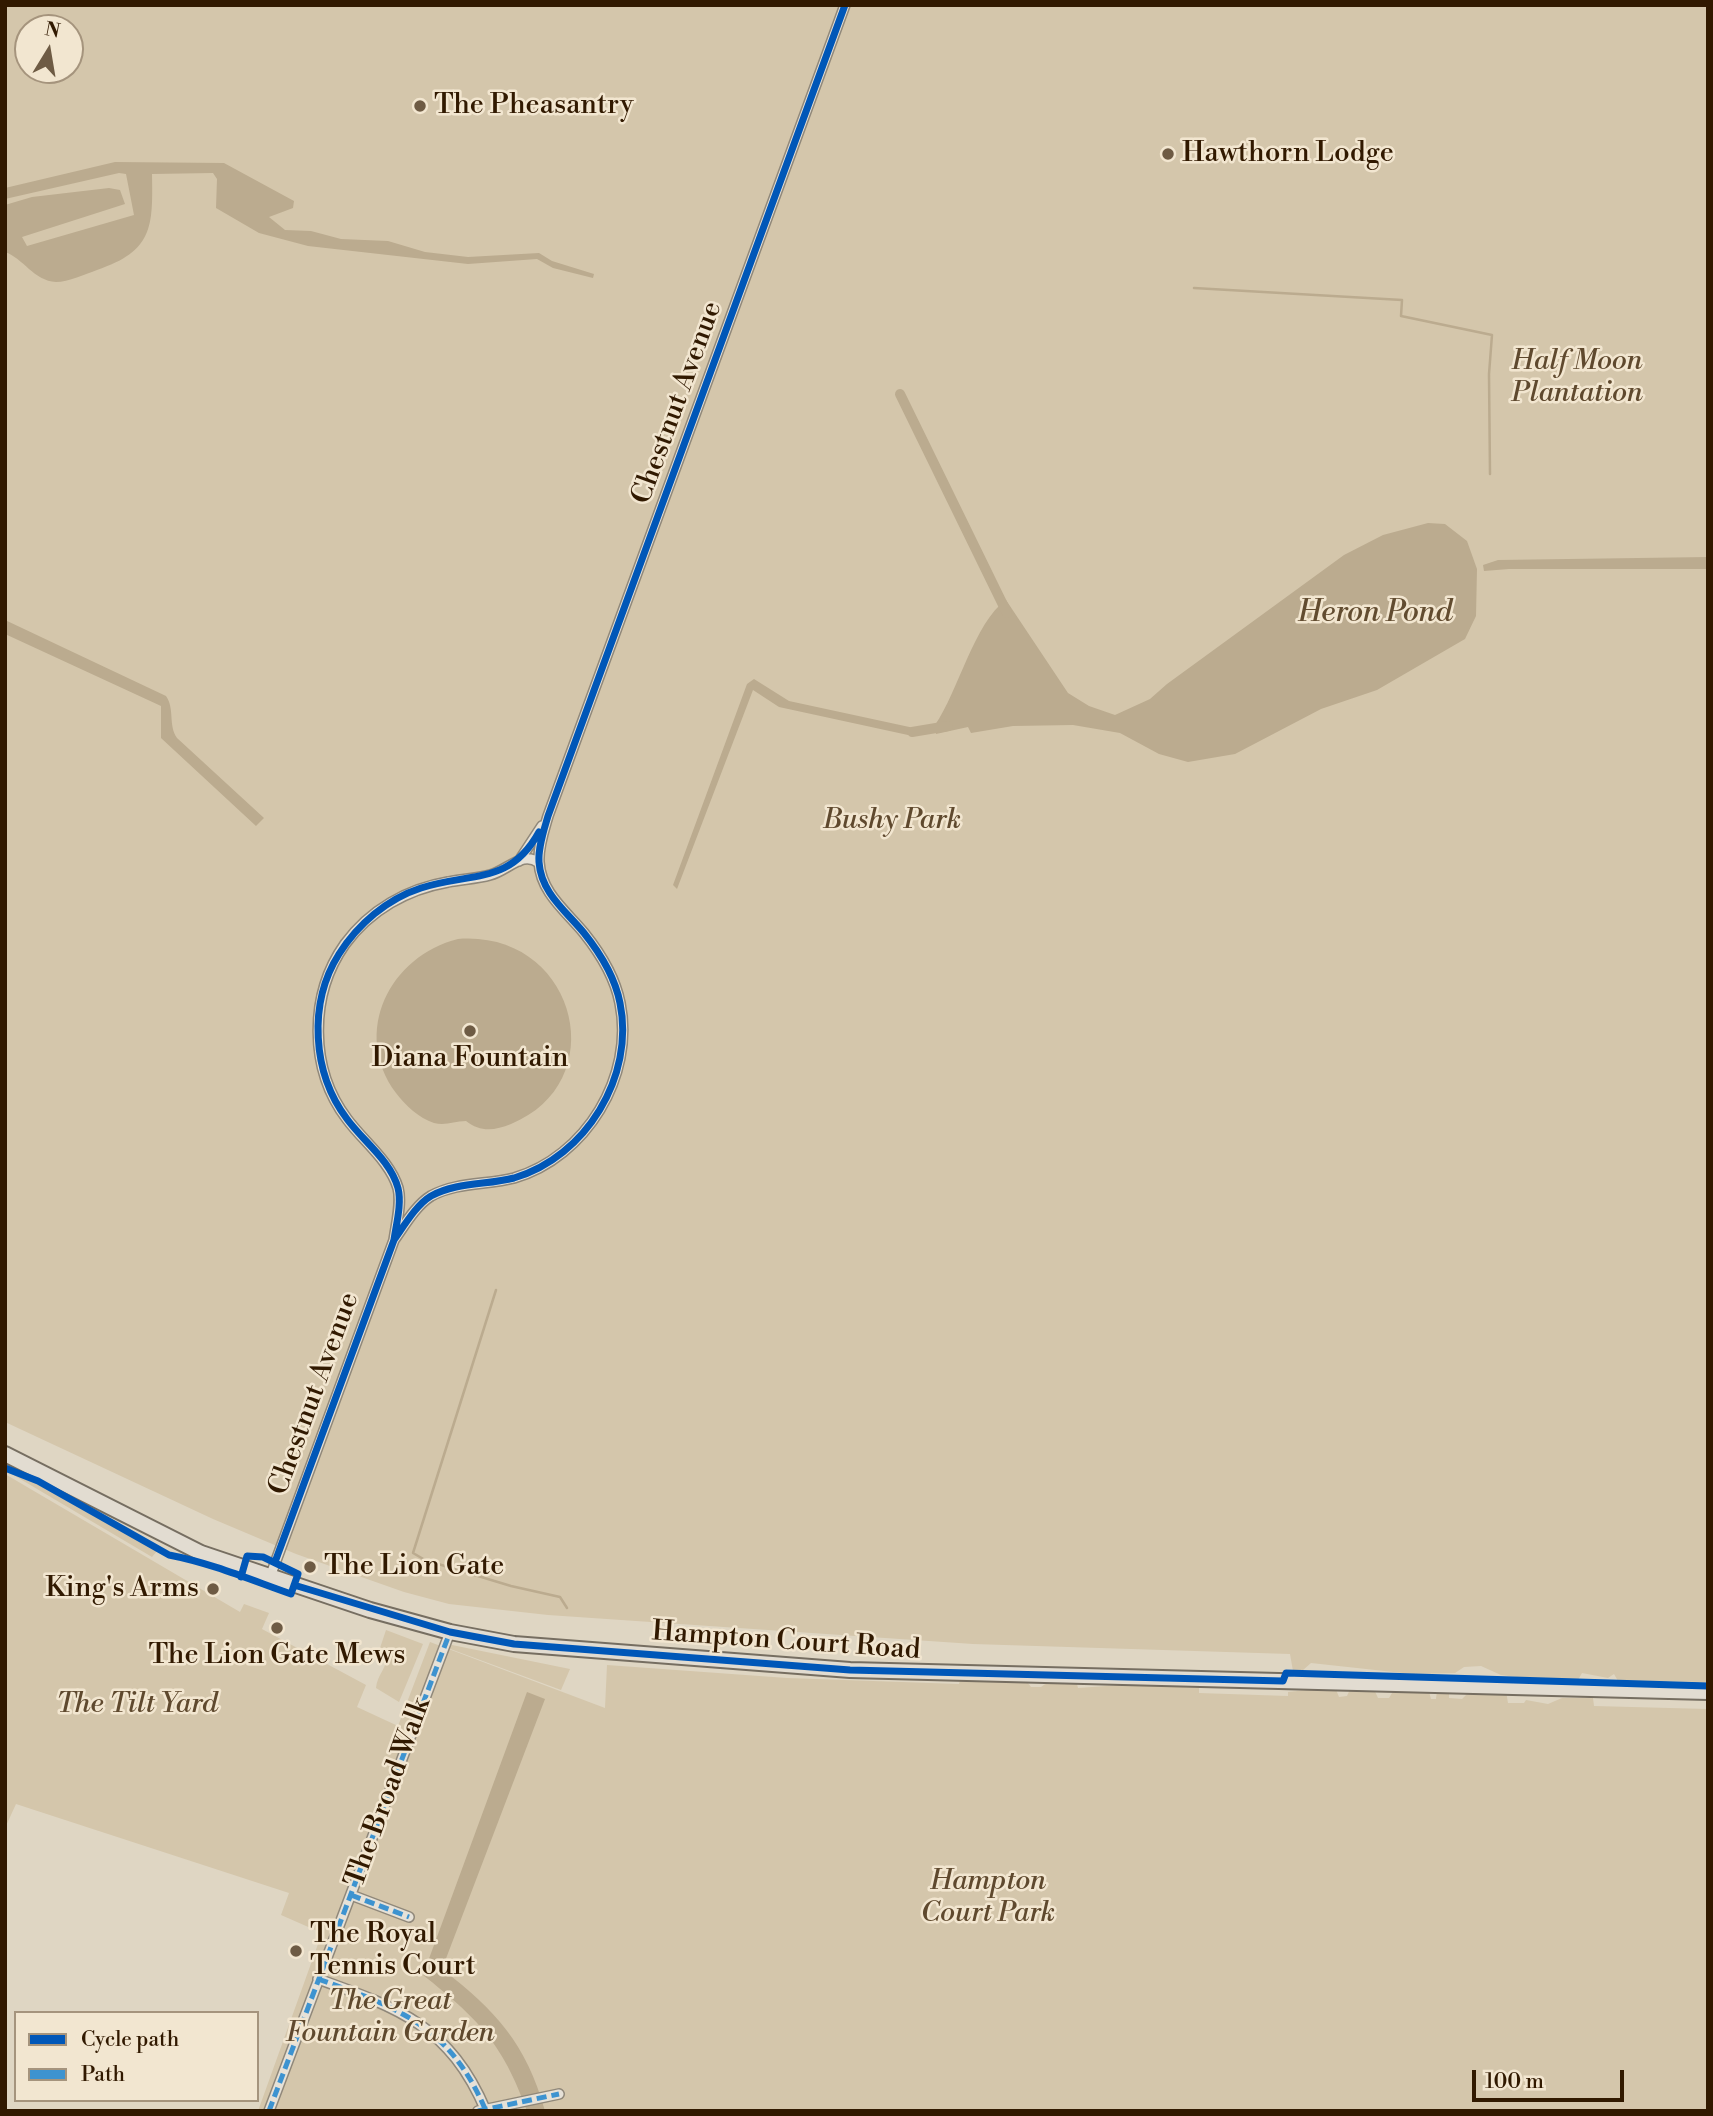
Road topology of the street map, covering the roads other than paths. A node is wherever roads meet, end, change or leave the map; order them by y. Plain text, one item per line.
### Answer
1 (845, 5) edge
2 (548, 816) junction
3 (517, 862) junction
4 (539, 863) junction
5 (398, 1198) junction
6 (419, 1208) junction
7 (394, 1240) junction
8 (5, 1454) edge
9 (270, 1577) junction
10 (450, 1632) junction
11 (1708, 1692) edge
12 (351, 1895) junction
13 (409, 1917) dead end
14 (318, 1979) junction
15 (559, 2094) dead end
16 (483, 2110) edge
17 (269, 2111) edge

1 - 2 street, Chestnut Avenue
2 - 3 street, Chestnut Avenue
2 - 4 street, Chestnut Avenue
3 - 4 street, Chestnut Avenue
3 - 5 street, Chestnut Avenue
4 - 6 street, Chestnut Avenue
5 - 6 street
5 - 7 street, Chestnut Avenue
6 - 7 street, Chestnut Avenue
7 - 9 street, Chestnut Avenue
8 - 9 main road, Hampton Court Road
9 - 10 main road, Hampton Court Road
10 - 11 main road, Hampton Court Road
10 - 12 street, The Broad Walk
12 - 13 street
12 - 14 street, The Broad Walk
14 - 16 street
14 - 17 street, The Broad Walk
15 - 16 street

